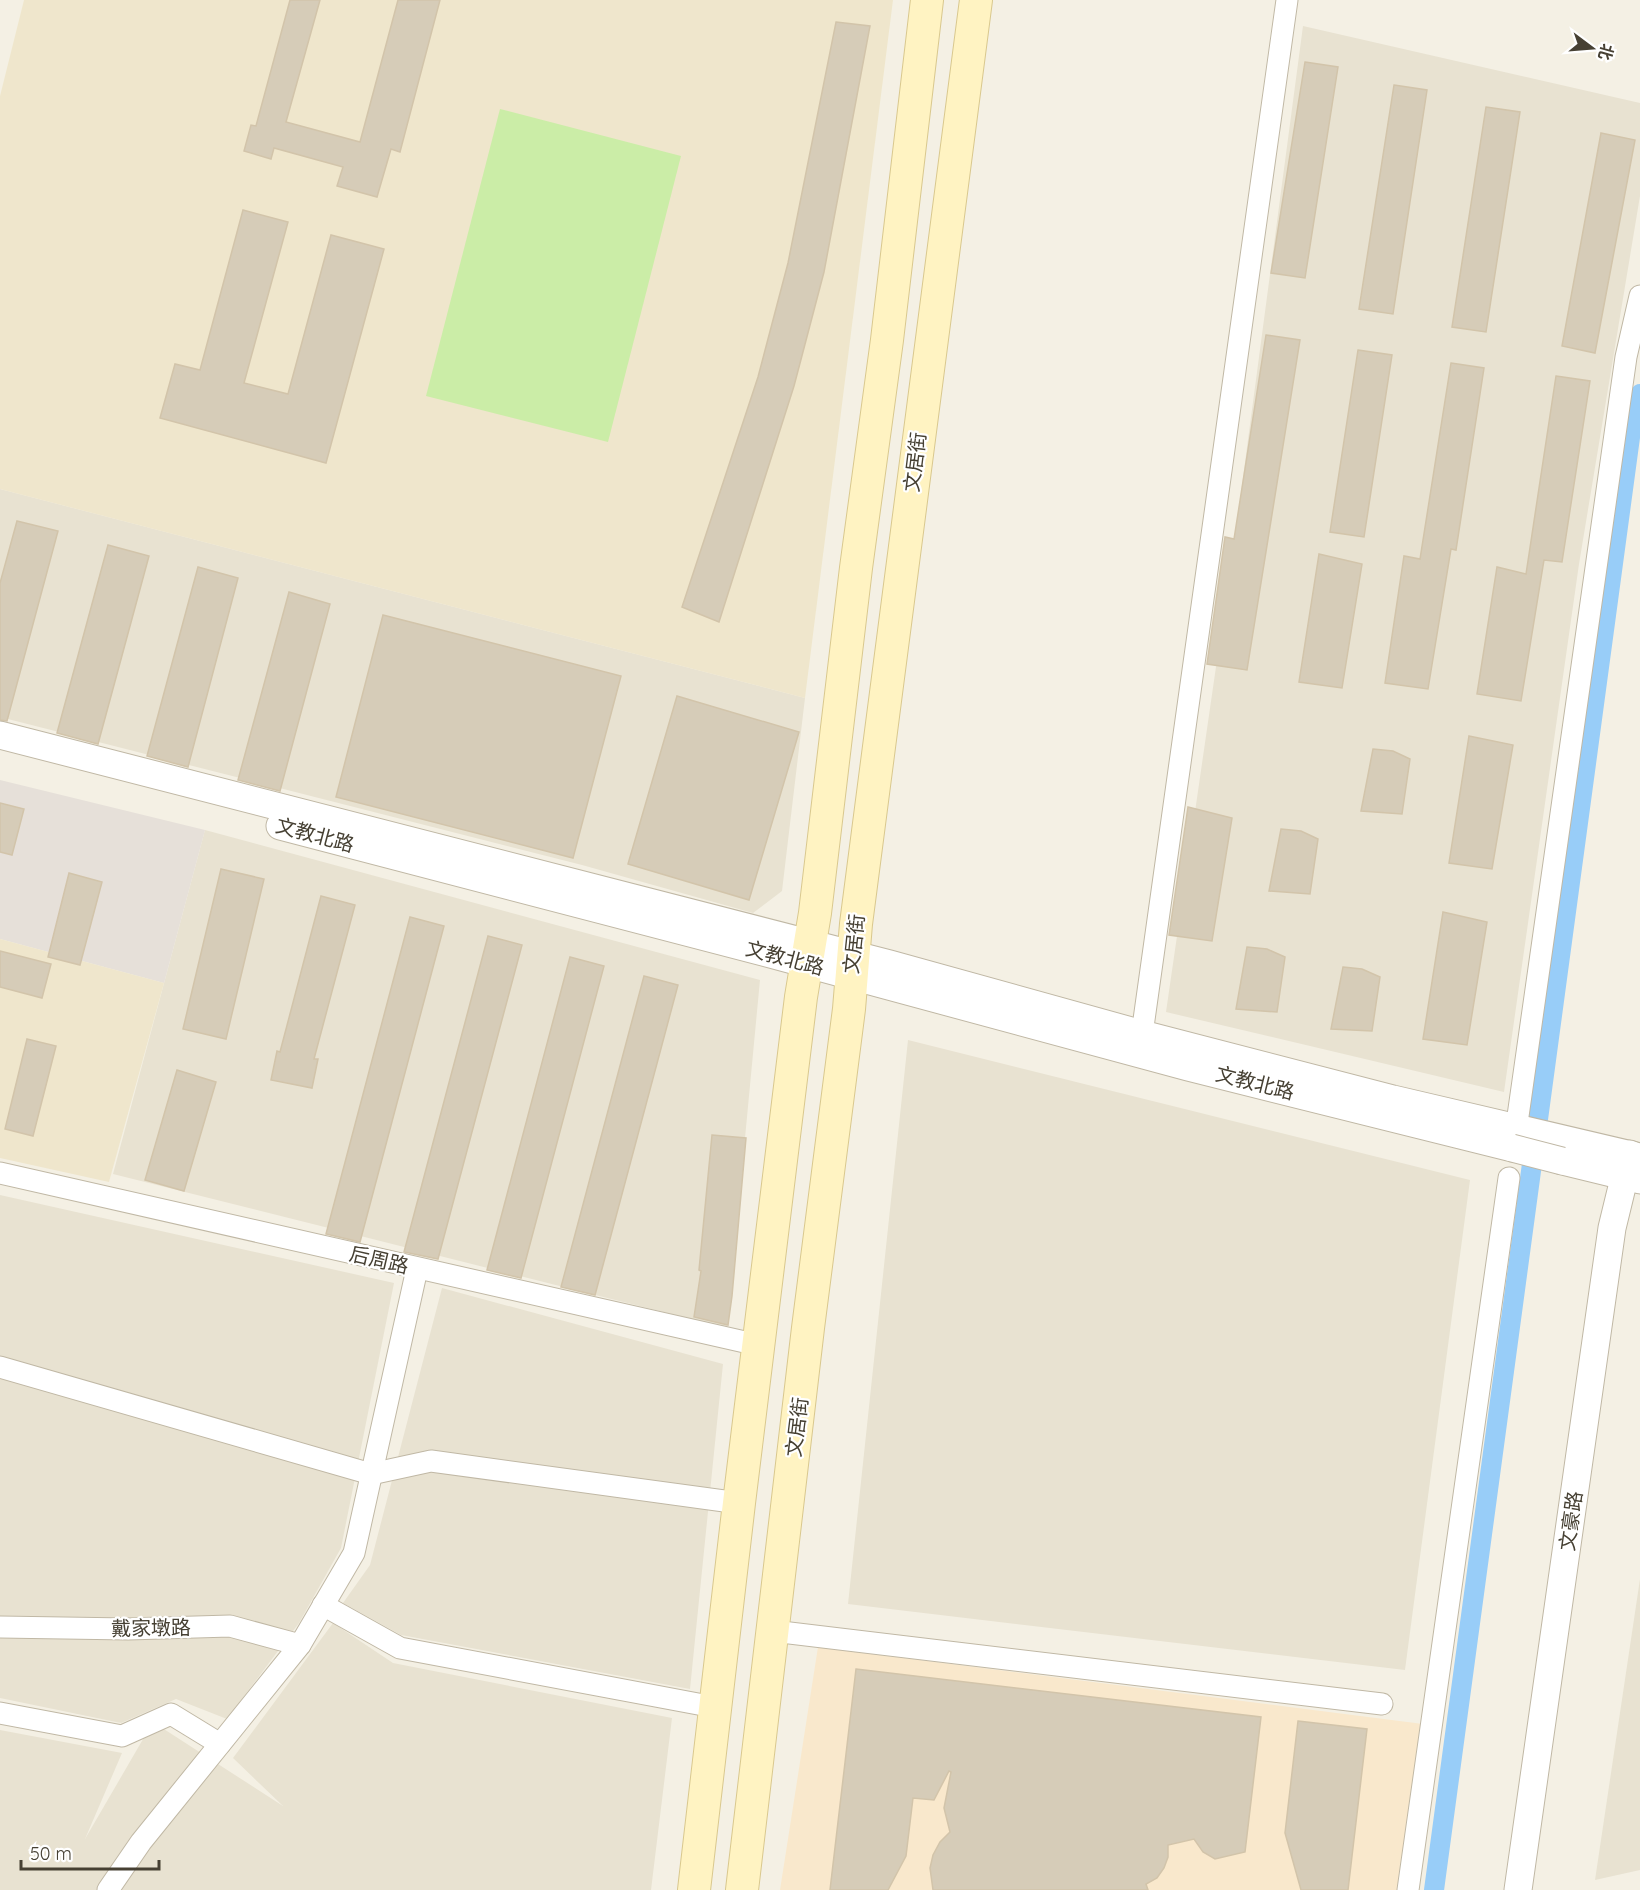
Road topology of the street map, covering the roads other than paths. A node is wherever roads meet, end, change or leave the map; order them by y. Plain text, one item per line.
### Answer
1 (927, 0) edge
2 (976, 0) edge
3 (1287, 0) edge
4 (1640, 296) edge
5 (0, 735) edge
6 (0, 753) edge
7 (809, 954) junction
8 (852, 965) junction
9 (1142, 1034) junction
10 (1516, 1131) junction
11 (1636, 1171) edge
12 (0, 1173) edge
13 (1509, 1178) dead end
14 (417, 1269) junction
15 (758, 1345) junction
16 (0, 1367) edge
17 (371, 1474) junction
18 (739, 1503) junction
19 (323, 1605) junction
20 (0, 1627) edge
21 (773, 1631) junction
22 (300, 1645) junction
23 (1382, 1704) dead end
24 (714, 1707) junction
25 (0, 1713) edge
26 (220, 1744) junction
27 (108, 1890) edge
28 (694, 1890) edge
29 (742, 1890) edge
30 (1408, 1890) edge
31 (1518, 1890) edge
32 (1535, 1890) edge

1 - 7 main road
2 - 8 main road, 文居街
3 - 9 street
4 - 10 street
5 - 7 street, 文教北路
6 - 7 street, 文教北路
7 - 8 street, 文教北路
7 - 15 main road
8 - 9 street, 文教北路
8 - 10 street, 文教北路
8 - 21 main road, 文居街
9 - 10 street, 文教北路
10 - 11 street, 文教北路, bridge
11 - 31 street, 文豪路
11 - 32 street, 文豪路
12 - 14 street, 后周路
13 - 30 street
14 - 15 street, 后周路
14 - 17 street
15 - 18 main road
16 - 17 street
17 - 18 street
17 - 19 street
18 - 24 main road
19 - 22 street
19 - 24 street
20 - 22 street, 戴家墩路
21 - 23 street
21 - 29 main road, 文居街
22 - 26 street
24 - 28 main road
25 - 26 street
26 - 27 street

